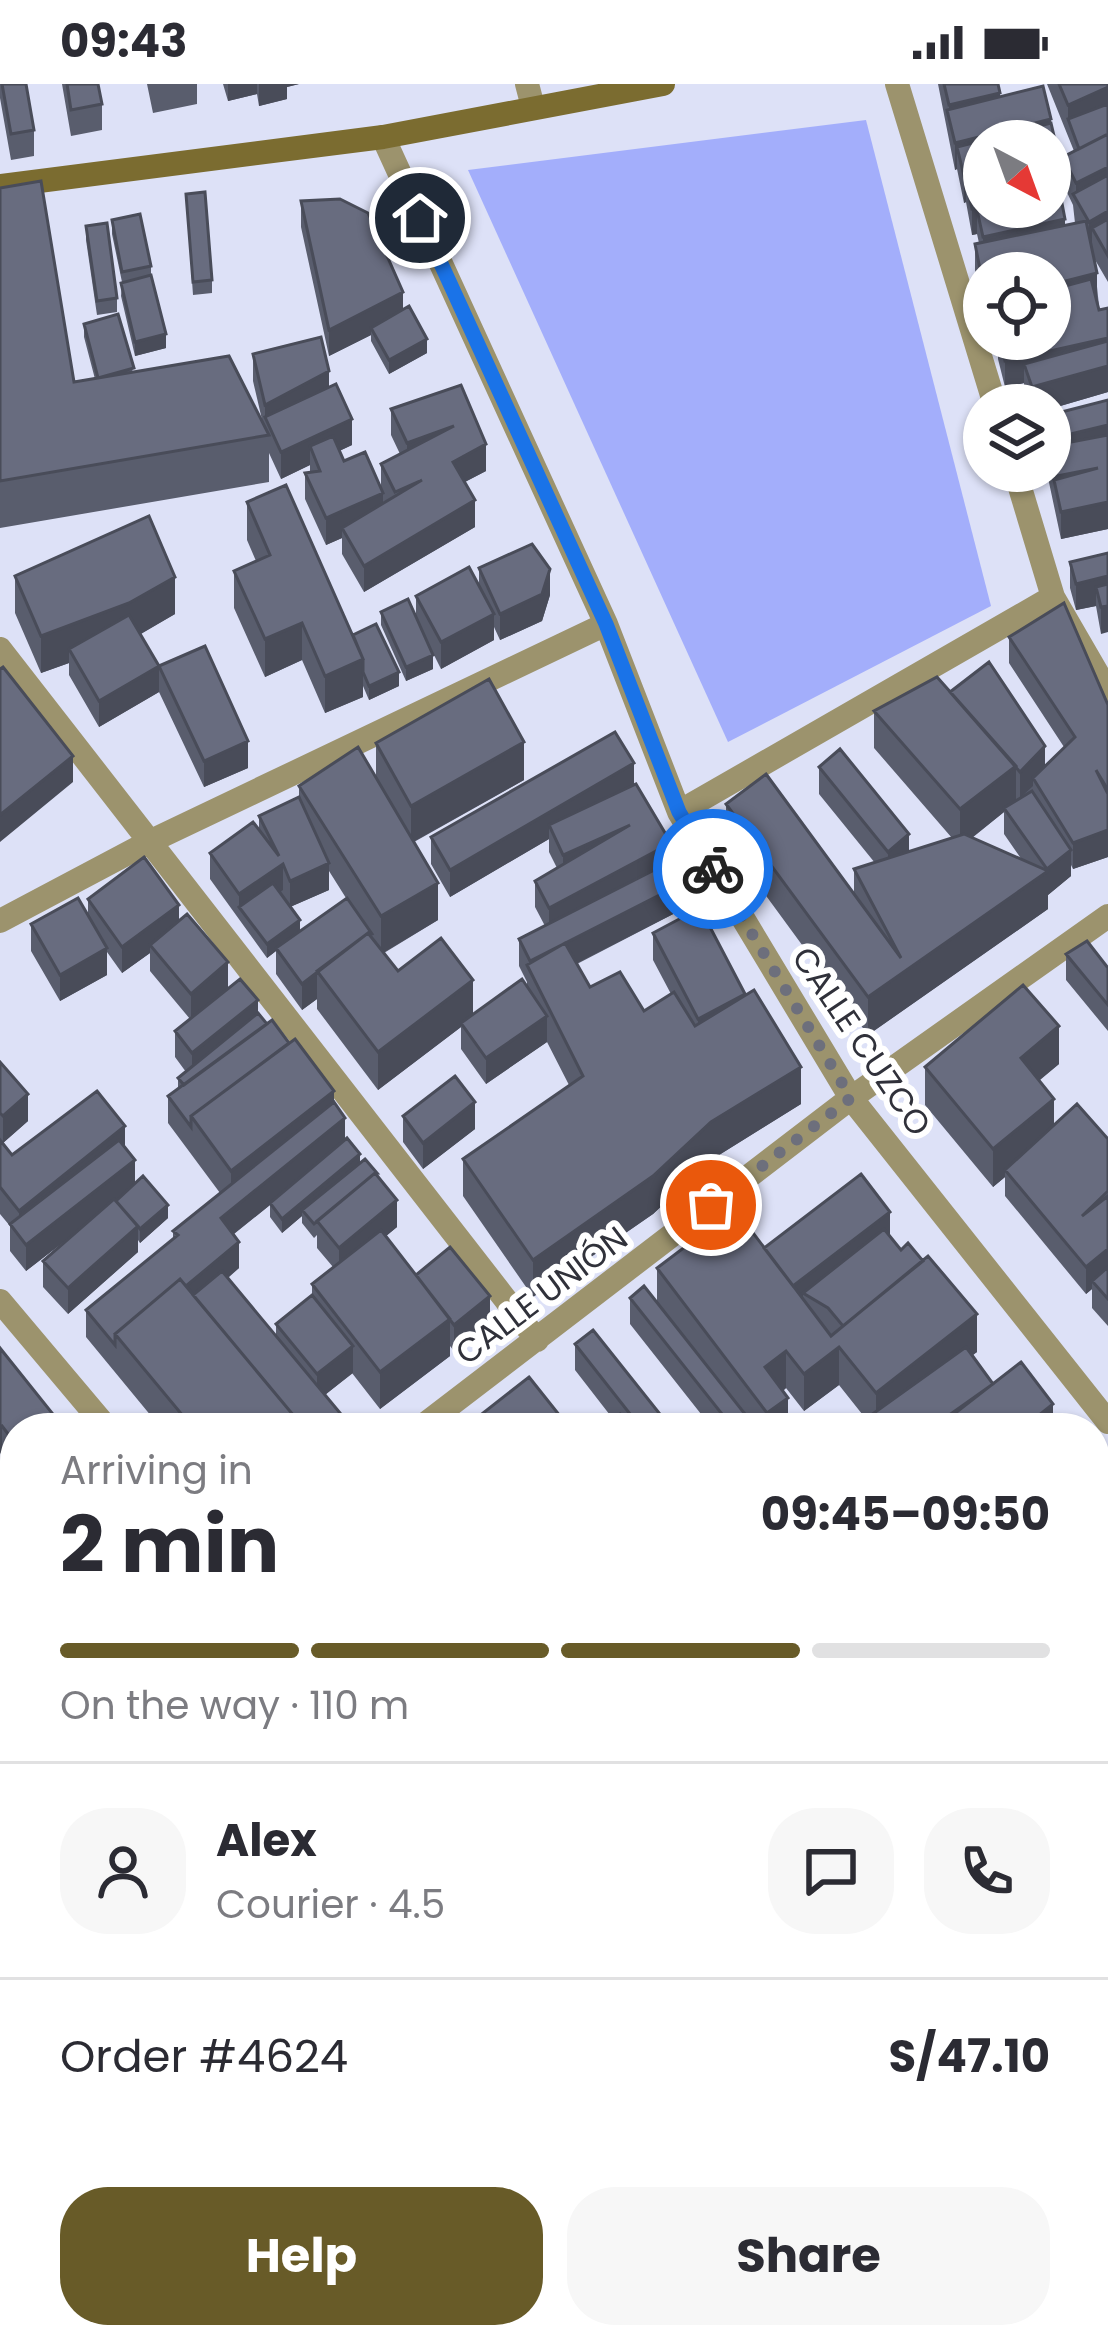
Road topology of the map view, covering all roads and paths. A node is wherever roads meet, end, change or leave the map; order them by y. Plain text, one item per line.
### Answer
1 (663, 84) edge
2 (897, 84) edge
3 (530, 95) edge
4 (383, 136) junction
5 (0, 186) edge
6 (989, 384) edge
7 (1021, 492) edge
8 (1053, 597) junction
9 (606, 624) junction
10 (0, 650) edge
11 (1108, 692) edge
12 (679, 812) junction
13 (149, 842) junction
14 (1108, 916) edge
15 (0, 921) edge
16 (851, 1098) junction
17 (0, 1301) edge
18 (537, 1340) junction
19 (93, 1413) edge
20 (440, 1413) edge
21 (1101, 1413) edge

1 - 3 main road
2 - 6 street
3 - 4 main road
4 - 5 main road
4 - 9 street, CALLE CUZCO
7 - 8 street
8 - 11 street
8 - 12 street
9 - 12 street, CALLE CUZCO
9 - 13 street
10 - 13 street
12 - 16 street, CALLE CUZCO
13 - 15 street
13 - 18 street
14 - 16 street, CALLE UNIÓN
16 - 18 street, CALLE UNIÓN
16 - 21 street, CALLE CUZCO
17 - 19 street
18 - 20 street, CALLE UNIÓN

